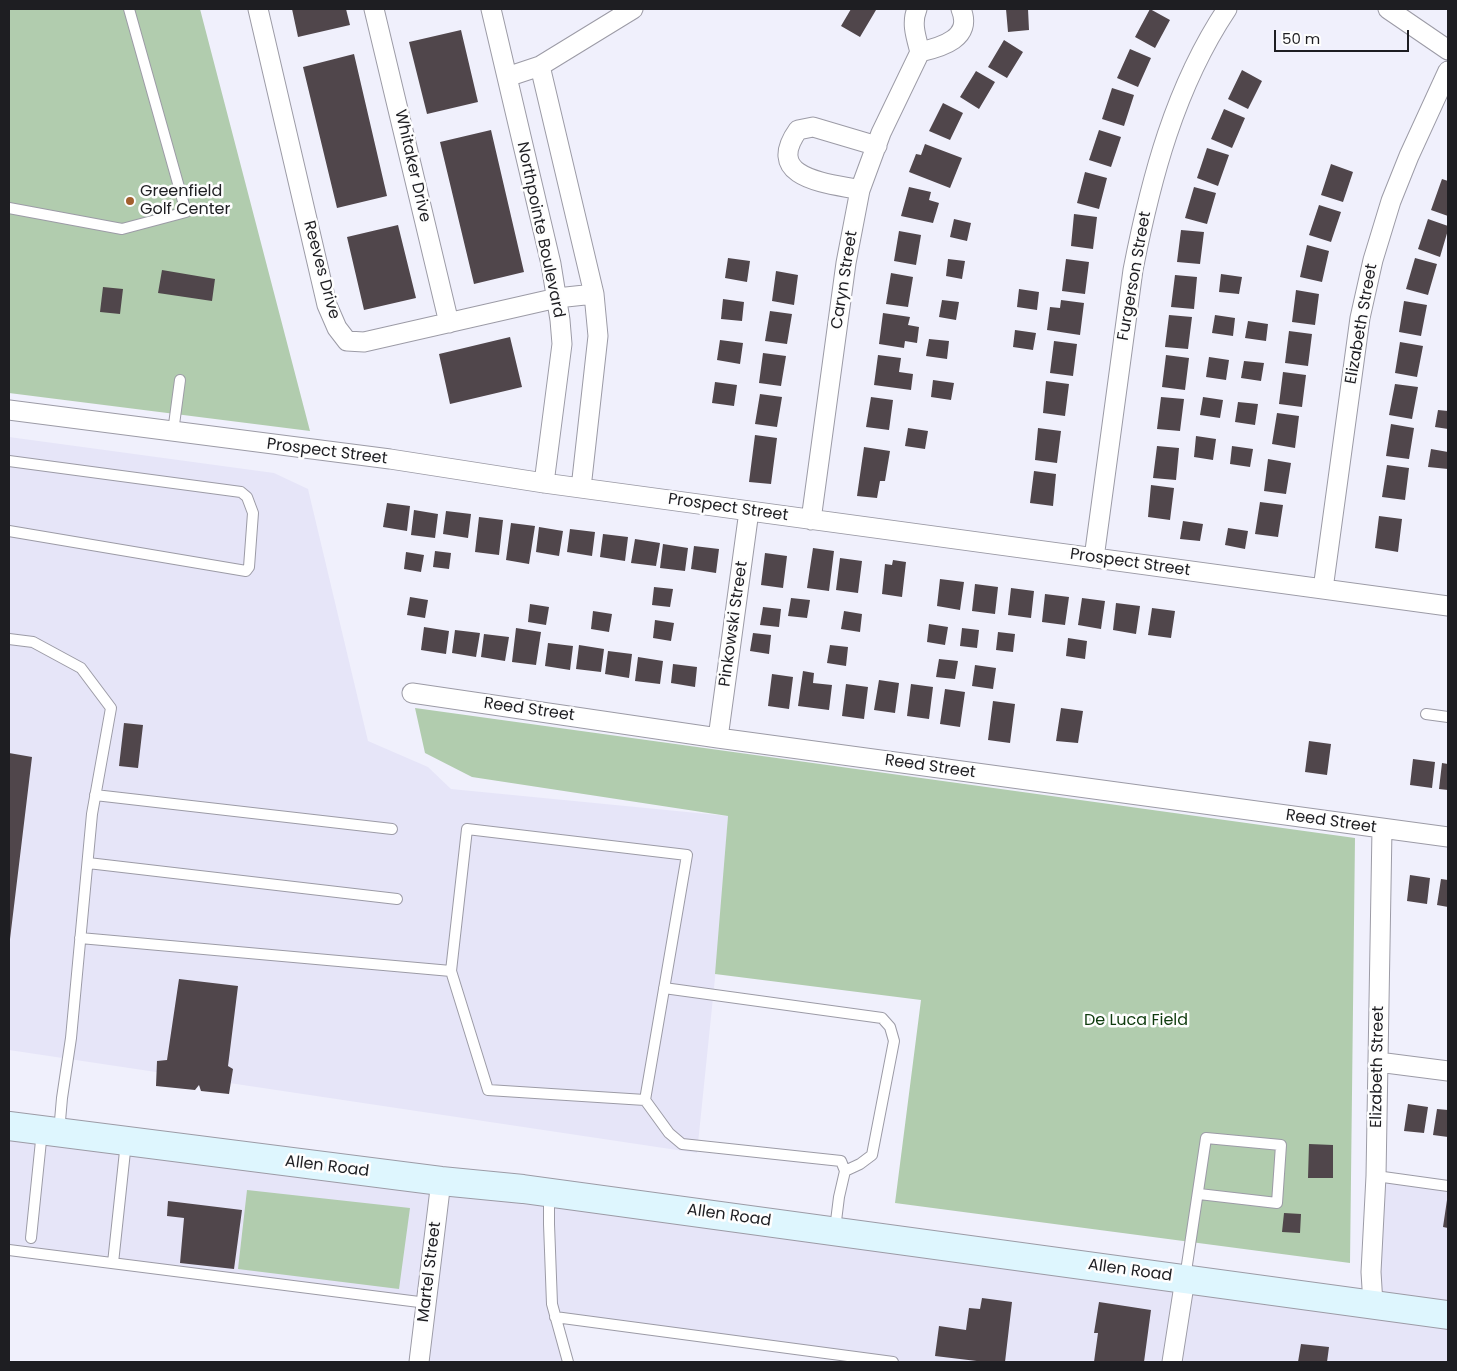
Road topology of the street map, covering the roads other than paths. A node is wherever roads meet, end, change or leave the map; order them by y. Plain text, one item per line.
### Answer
1 (129, 9) edge
2 (258, 9) edge
3 (374, 9) edge
4 (491, 9) edge
5 (917, 9) edge
6 (961, 9) edge
7 (1227, 9) edge
8 (1388, 9) edge
9 (622, 12) edge
10 (1448, 50) edge
11 (920, 52) junction
12 (540, 66) junction
13 (1448, 72) edge
14 (507, 76) junction
15 (876, 146) junction
16 (860, 190) junction
17 (9, 208) edge
18 (594, 294) junction
19 (557, 298) junction
20 (449, 323) junction
21 (180, 380) dead end
22 (9, 410) edge
23 (173, 432) junction
24 (9, 461) edge
25 (544, 483) junction
26 (581, 488) junction
27 (749, 511) junction
28 (811, 520) junction
29 (9, 531) edge
30 (1094, 558) junction
31 (1323, 589) junction
32 (1448, 606) edge
33 (9, 639) edge
34 (412, 693) dead end
35 (1426, 714) dead end
36 (1448, 718) edge
37 (718, 738) junction
38 (96, 795) junction
39 (1382, 828) junction
40 (392, 829) dead end
41 (1448, 837) edge
42 (88, 863) junction
43 (397, 898) dead end
44 (80, 938) junction
45 (451, 971) junction
46 (664, 988) junction
47 (1378, 1062) junction
48 (1448, 1071) edge
49 (644, 1100) junction
50 (9, 1126) edge
51 (50, 1132) junction
52 (126, 1141) junction
53 (845, 1171) junction
54 (1376, 1176) junction
55 (442, 1181) junction
56 (1448, 1186) edge
57 (549, 1192) junction
58 (1199, 1194) junction
59 (835, 1230) junction
60 (31, 1238) dead end
61 (9, 1250) edge
62 (113, 1263) junction
63 (1185, 1279) junction
64 (427, 1303) junction
65 (1374, 1304) junction
66 (1448, 1315) edge
67 (555, 1317) junction
68 (419, 1362) edge
69 (568, 1362) edge
70 (893, 1362) edge
71 (1172, 1362) edge

1 - 17 lane
2 - 20 street, Reeves Drive
3 - 20 street, Whitaker Drive
4 - 14 street, Northpointe Boulevard
5 - 11 street
6 - 11 street
7 - 30 street, Furgerson Street
8 - 10 street
9 - 12 street
11 - 15 street, Caryn Street
12 - 14 street
12 - 18 street
13 - 31 street, Elizabeth Street
14 - 19 street, Northpointe Boulevard
15 - 16 street, Caryn Street
15 - 16 street
16 - 28 street, Caryn Street
18 - 19 street, Reeves Drive
18 - 26 street
19 - 20 street, Reeves Drive
19 - 25 street, Northpointe Boulevard
21 - 23 lane
22 - 23 street, Prospect Street
23 - 25 street, Prospect Street
24 - 29 lane
25 - 26 street, Prospect Street
26 - 27 street, Prospect Street
27 - 28 street, Prospect Street
27 - 37 street, Pinkowski Street
28 - 30 street, Prospect Street
30 - 31 street, Prospect Street
31 - 32 street, Prospect Street
33 - 38 lane
34 - 37 street, Reed Street
35 - 36 lane
37 - 39 street, Reed Street
38 - 40 lane
38 - 42 lane
39 - 41 street, Reed Street
39 - 47 street, Elizabeth Street
42 - 43 lane
42 - 44 lane
44 - 45 lane
44 - 51 lane
45 - 46 lane
45 - 49 lane
46 - 49 lane
46 - 53 lane
47 - 48 street
47 - 54 street, Elizabeth Street
49 - 53 lane
50 - 51 main road, Allen Road
51 - 52 main road, Allen Road
51 - 60 lane
52 - 55 main road, Allen Road
52 - 62 lane
53 - 59 lane
54 - 56 lane
54 - 65 street, Elizabeth Street
55 - 57 main road, Allen Road
55 - 64 street, Martel Street
57 - 59 main road, Allen Road
57 - 67 lane
58 - 58 lane
58 - 63 lane
59 - 63 main road, Allen Road
61 - 62 lane
62 - 64 lane
63 - 65 main road, Allen Road
63 - 71 street
64 - 68 street, Martel Street
65 - 66 main road, Allen Road
67 - 69 lane
67 - 70 lane

